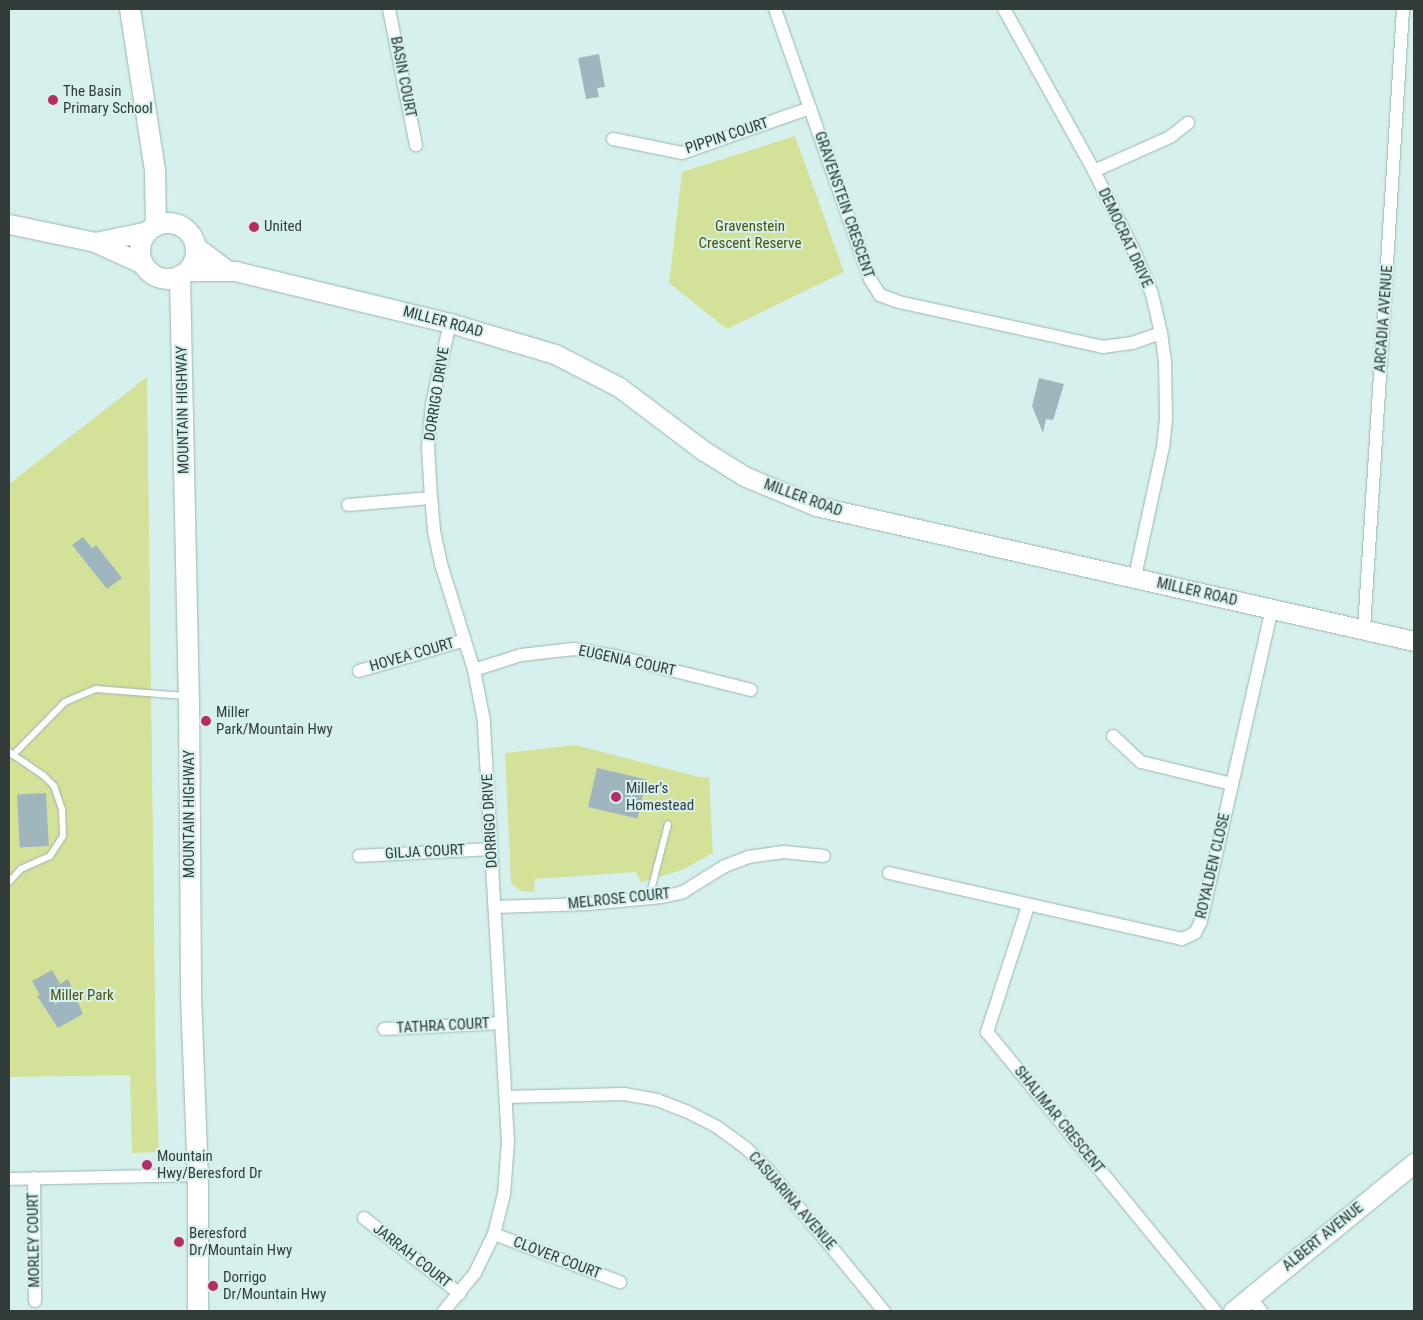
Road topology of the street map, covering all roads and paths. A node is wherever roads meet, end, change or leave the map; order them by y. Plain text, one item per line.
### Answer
1 (130, 9) edge
2 (389, 9) edge
3 (775, 9) edge
4 (1004, 9) edge
5 (1403, 9) edge
6 (810, 108) junction
7 (1188, 123) dead end
8 (612, 139) dead end
9 (416, 145) dead end
10 (1094, 171) junction
11 (9, 224) edge
12 (160, 227) junction
13 (95, 242) junction
14 (195, 246) junction
15 (148, 269) junction
16 (227, 270) junction
17 (184, 273) junction
18 (181, 318) junction
19 (450, 323) junction
20 (1161, 332) junction
21 (431, 498) junction
22 (348, 505) dead end
23 (1134, 578) junction
24 (1272, 610) junction
25 (1364, 629) junction
26 (465, 640) junction
27 (1414, 640) edge
28 (474, 670) junction
29 (359, 671) dead end
30 (751, 690) dead end
31 (189, 696) junction
32 (1113, 736) dead end
33 (11, 753) edge
34 (1232, 784) junction
35 (668, 824) dead end
36 (491, 849) junction
37 (359, 856) dead end
38 (824, 856) dead end
39 (889, 873) dead end
40 (9, 882) edge
41 (648, 898) junction
42 (1028, 906) junction
43 (494, 907) junction
44 (501, 1023) junction
45 (384, 1029) dead end
46 (506, 1097) junction
47 (1414, 1163) edge
48 (198, 1175) junction
49 (34, 1178) junction
50 (9, 1179) edge
51 (364, 1218) dead end
52 (494, 1234) junction
53 (620, 1282) dead end
54 (460, 1294) junction
55 (35, 1301) dead end
56 (1255, 1304) edge
57 (198, 1311) edge
58 (445, 1311) edge
59 (884, 1311) edge
60 (1214, 1311) edge
61 (1233, 1311) edge

1 - 12 main road
2 - 9 street, BASIN COURT
3 - 6 street, GRAVENSTEIN CRESCENT
4 - 10 street, DEMOCRAT DRIVE
5 - 25 street, ARCADIA AVENUE
6 - 8 street, PIPPIN COURT
6 - 20 street, GRAVENSTEIN CRESCENT
7 - 10 street
10 - 20 street, DEMOCRAT DRIVE
11 - 13 main road
12 - 13 main road
12 - 14 main road
12 - 15 main road
13 - 15 main road
14 - 16 main road, MILLER ROAD
14 - 17 main road
15 - 17 main road
15 - 18 main road
16 - 17 main road, MILLER ROAD
16 - 19 main road, MILLER ROAD
17 - 18 main road, MOUNTAIN HIGHWAY
18 - 31 main road, MOUNTAIN HIGHWAY
19 - 21 street, DORRIGO DRIVE
19 - 23 main road, MILLER ROAD
20 - 23 street, DEMOCRAT DRIVE
21 - 22 street
21 - 26 street, DORRIGO DRIVE
23 - 24 main road, MILLER ROAD
24 - 25 main road, MILLER ROAD
24 - 34 street, ROYALDEN CLOSE
25 - 27 main road, MILLER ROAD
26 - 28 street, DORRIGO DRIVE
26 - 29 street, HOVEA COURT
28 - 30 street, EUGENIA COURT
28 - 36 street, DORRIGO DRIVE
31 - 33 lane
31 - 48 main road, MOUNTAIN HIGHWAY
32 - 34 street
33 - 40 lane
34 - 42 street, ROYALDEN CLOSE
35 - 41 lane
36 - 37 street, GILJA COURT
36 - 43 street, DORRIGO DRIVE
38 - 41 street, MELROSE COURT
39 - 42 street, ROYALDEN CLOSE
41 - 43 street, MELROSE COURT
42 - 60 street, SHALIMAR CRESCENT
43 - 44 street, DORRIGO DRIVE
44 - 45 street, TATHRA COURT
44 - 46 street, DORRIGO DRIVE
46 - 52 street, DORRIGO DRIVE
46 - 59 street, CASUARINA AVENUE
47 - 56 main road, ALBERT AVENUE
48 - 49 street
48 - 57 main road, MOUNTAIN HIGHWAY
49 - 50 street
49 - 55 street, MORLEY COURT
51 - 54 street, JARRAH COURT
52 - 53 street, CLOVER COURT
52 - 54 street, DORRIGO DRIVE
54 - 58 street, DORRIGO DRIVE
56 - 61 main road, ALBERT AVENUE

